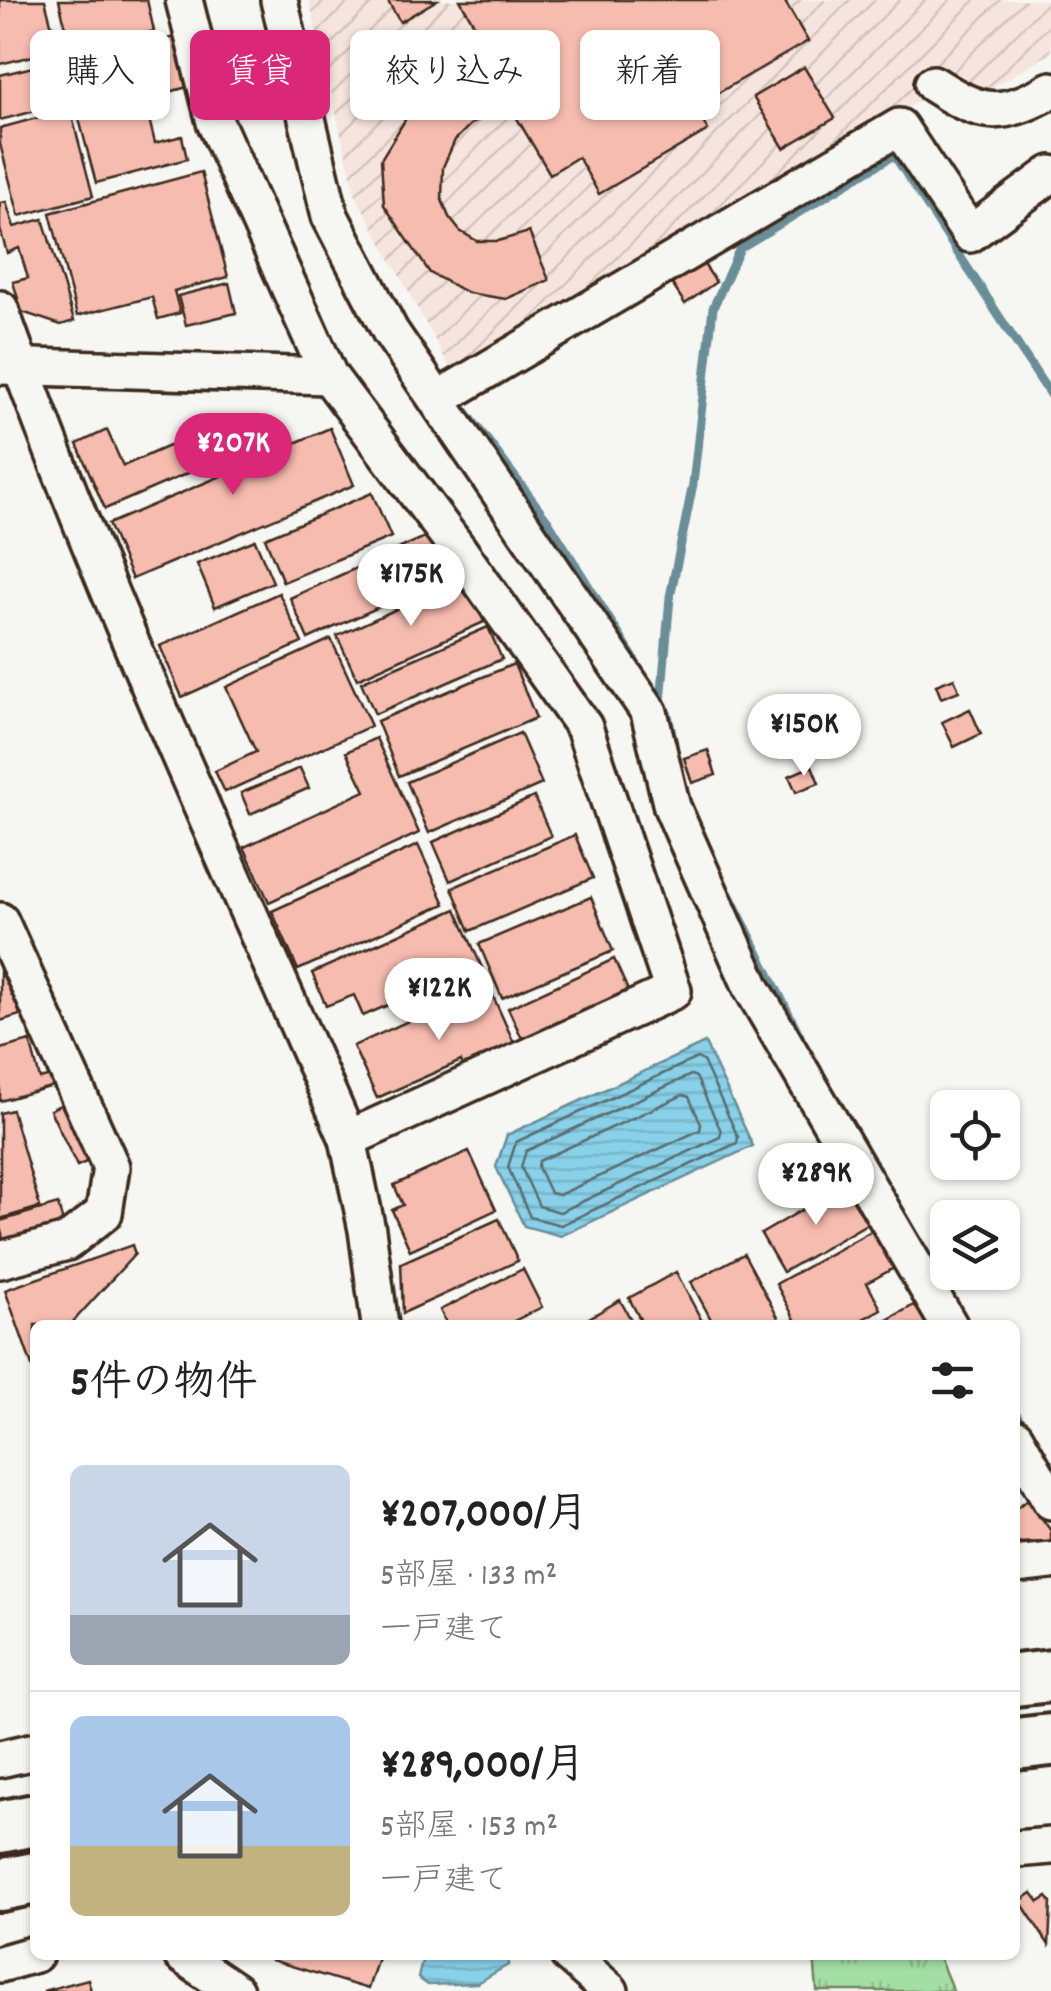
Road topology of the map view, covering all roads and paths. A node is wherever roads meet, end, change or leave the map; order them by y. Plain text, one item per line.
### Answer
1 (184, 0) edge
2 (280, 0) edge
3 (933, 84) dead end
4 (1051, 90) edge
5 (1051, 174) edge
6 (0, 309) edge
7 (10, 365) edge
8 (329, 376) junction
9 (450, 393) junction
10 (0, 920) edge
11 (348, 1138) junction
12 (0, 1260) edge
13 (379, 1320) edge
14 (947, 1320) edge
15 (1020, 1446) edge
16 (1051, 1501) edge
17 (1051, 1561) edge
18 (1020, 1564) edge
19 (1051, 1676) edge
20 (1020, 1679) edge
21 (1051, 1740) edge
22 (1020, 1743) edge
23 (30, 1752) edge
24 (0, 1759) edge
25 (30, 1821) edge
26 (0, 1826) edge
27 (1051, 1846) edge
28 (1020, 1849) edge
29 (30, 1879) edge
30 (0, 1885) edge
31 (30, 1955) edge
32 (189, 1960) edge
33 (575, 1960) edge
34 (0, 1964) edge
35 (235, 1991) edge
36 (610, 1991) edge

1 - 8 street
2 - 9 street
3 - 4 street
5 - 9 street
6 - 7 street
7 - 8 street
7 - 11 street
8 - 11 street
9 - 14 street
10 - 12 street
11 - 13 street
15 - 16 street
17 - 18 street
19 - 20 highway
21 - 22 highway
23 - 24 street
25 - 26 highway
27 - 28 street
29 - 30 highway
31 - 34 street
32 - 35 street
33 - 36 street

